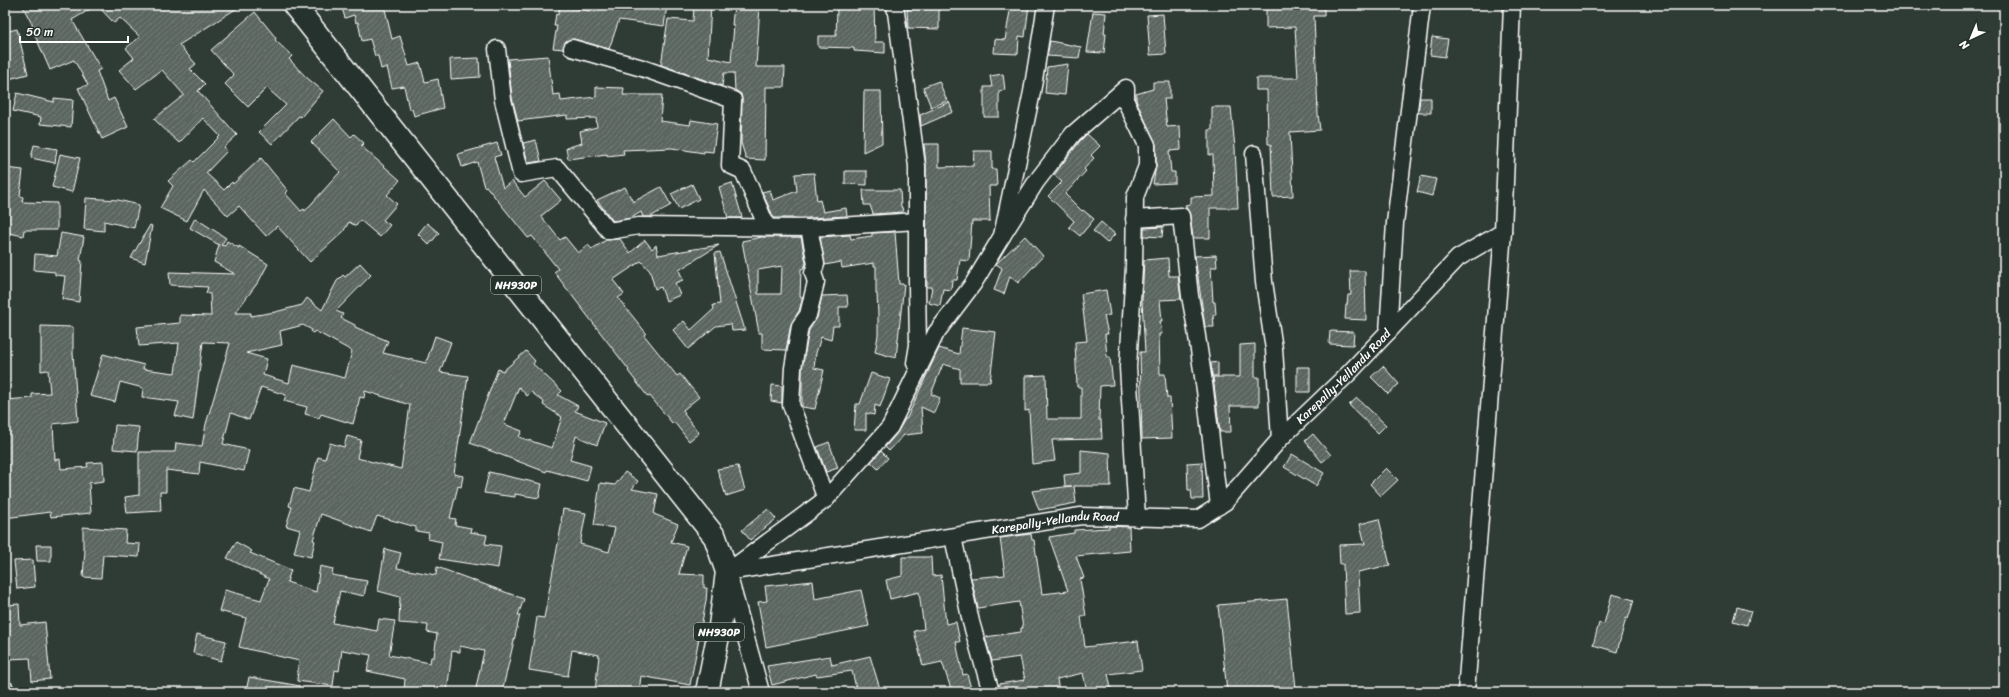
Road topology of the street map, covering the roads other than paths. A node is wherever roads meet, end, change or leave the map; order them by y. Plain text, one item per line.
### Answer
1 (294, 5) edge
2 (895, 5) edge
3 (1046, 5) edge
4 (1422, 5) edge
5 (1512, 5) edge
6 (572, 48) dead end
7 (497, 49) dead end
8 (1254, 154) dead end
9 (1134, 219) junction
10 (917, 221) junction
11 (767, 227) junction
12 (809, 228) junction
13 (1504, 232) junction
14 (1002, 236) junction
15 (1388, 332) junction
16 (910, 384) junction
17 (1280, 439) junction
18 (826, 499) junction
19 (1219, 506) junction
20 (1137, 518) junction
21 (953, 537) junction
22 (728, 572) junction
23 (707, 692) edge
24 (761, 692) edge
25 (991, 692) edge
26 (1466, 692) edge

1 - 22 highway, NH930P
2 - 10 street
3 - 14 street
4 - 15 street
5 - 13 street
6 - 11 street
7 - 11 street
8 - 17 street
9 - 14 street
9 - 19 street
9 - 20 street
10 - 12 street
10 - 16 street
11 - 12 street
12 - 18 street
13 - 15 street, Karepally-Yellandu Road
13 - 26 street
14 - 16 street
15 - 17 street, Karepally-Yellandu Road
16 - 18 street
17 - 19 street, Karepally-Yellandu Road
18 - 22 street
19 - 20 street, Karepally-Yellandu Road
20 - 21 street, Karepally-Yellandu Road
21 - 22 street, Karepally-Yellandu Road
21 - 25 street
22 - 23 highway, NH930P
22 - 24 street

